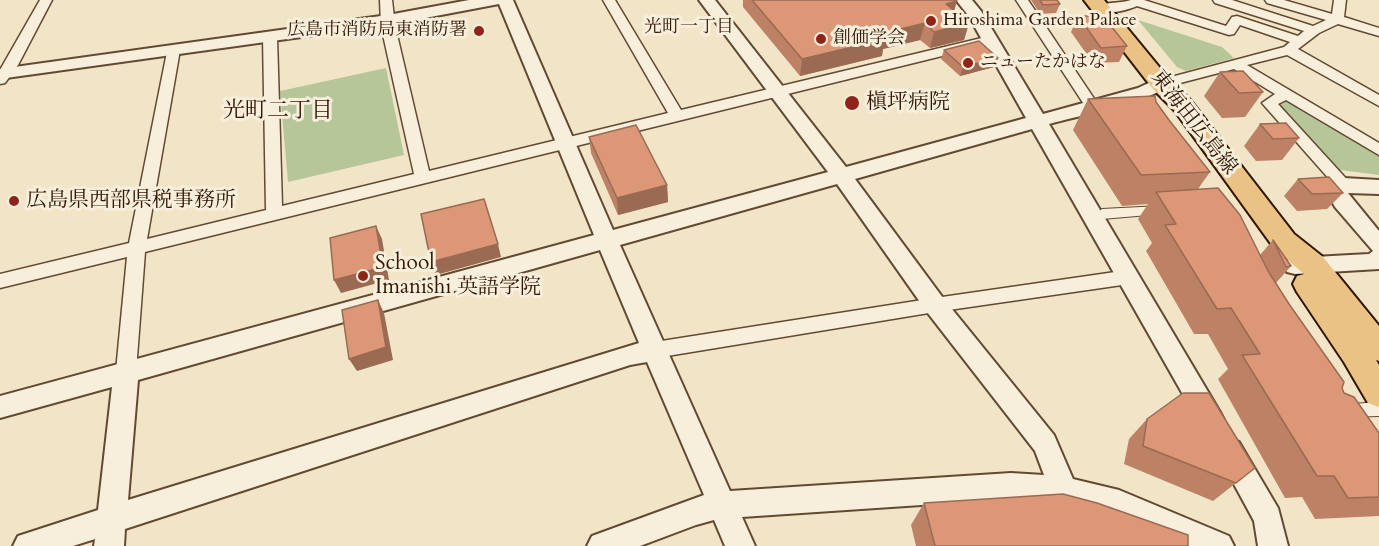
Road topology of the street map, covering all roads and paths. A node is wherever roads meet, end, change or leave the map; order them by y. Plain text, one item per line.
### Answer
1 (46, 0) edge
2 (386, 0) edge
3 (494, 0) edge
4 (506, 0) edge
5 (609, 0) edge
6 (707, 0) edge
7 (964, 0) edge
8 (1022, 0) edge
9 (1219, 0) edge
10 (1271, 0) edge
11 (1340, 0) edge
12 (1137, 1) edge
13 (1098, 4) edge
14 (388, 20) junction
15 (1337, 20) junction
16 (1314, 30) junction
17 (1379, 32) edge
18 (270, 37) junction
19 (990, 40) junction
20 (1294, 45) junction
21 (173, 50) junction
22 (1237, 64) junction
23 (3, 77) edge
24 (1161, 84) junction
25 (776, 92) junction
26 (1286, 94) junction
27 (1379, 101) edge
28 (1092, 106) junction
29 (677, 116) junction
30 (1037, 121) junction
31 (1375, 142) edge
32 (565, 144) junction
33 (841, 175) junction
34 (423, 179) junction
35 (1344, 185) junction
36 (1379, 187) edge
37 (1173, 210) edge
38 (274, 214) junction
39 (1102, 214) dead end
40 (608, 239) junction
41 (1379, 245) edge
42 (137, 248) junction
43 (1379, 258) edge
44 (1299, 259) junction
45 (1129, 278) junction
46 (0, 282) edge
47 (935, 305) junction
48 (1379, 348) edge
49 (655, 350) junction
50 (126, 371) junction
51 (1379, 393) edge
52 (0, 407) edge
53 (1379, 408) edge
54 (1329, 411) edge
55 (1064, 490) junction
56 (722, 505) junction
57 (113, 519) junction
58 (28, 546) edge
59 (109, 546) edge
60 (602, 546) edge
61 (740, 546) edge
62 (1219, 546) edge
63 (1273, 546) edge

1 - 23 street
2 - 14 street
3 - 14 street
4 - 32 street
5 - 29 street
6 - 25 street
7 - 19 street
8 - 28 street
9 - 16 street
10 - 15 street
11 - 15 street
12 - 13 street
12 - 20 street
13 - 24 main road, 東海田広島線
14 - 18 street
14 - 34 street
15 - 16 street
15 - 17 street
16 - 20 street
18 - 21 street
18 - 38 street
19 - 25 street
19 - 30 street
20 - 22 street
20 - 27 street
21 - 23 street
21 - 42 street
22 - 24 street
22 - 26 street
24 - 28 street
24 - 44 main road, 東海田広島線
25 - 29 street
25 - 33 street
26 - 31 street
26 - 35 street
28 - 30 street
29 - 32 street
30 - 33 street
30 - 45 street
32 - 34 street
32 - 40 street
33 - 40 street
33 - 47 street
34 - 38 street
35 - 36 street
35 - 41 street
37 - 39 street
38 - 42 street
40 - 49 street
40 - 50 street
42 - 46 street
42 - 50 street
43 - 44 street
44 - 48 main road, 東海田広島線
44 - 51 main road, 東海田広島線
45 - 47 street
45 - 63 street
47 - 49 street
47 - 55 street
49 - 56 street
49 - 57 street
50 - 52 street
50 - 57 street
53 - 54 street
55 - 56 street
55 - 62 street
56 - 60 street
56 - 61 street
57 - 58 street
57 - 59 street

